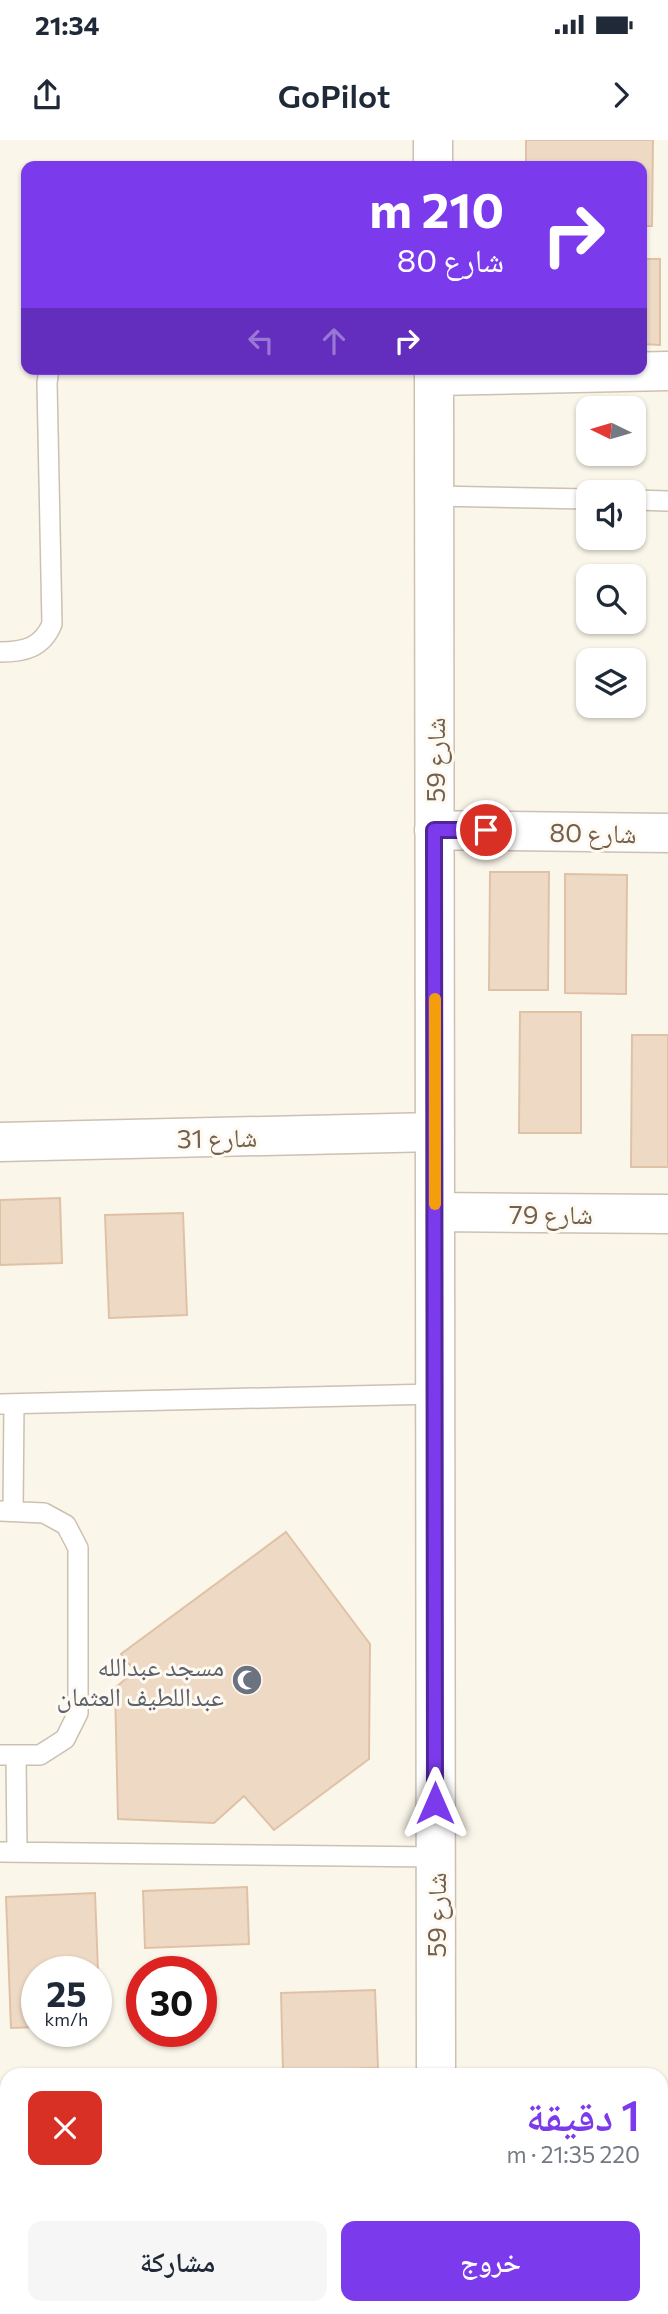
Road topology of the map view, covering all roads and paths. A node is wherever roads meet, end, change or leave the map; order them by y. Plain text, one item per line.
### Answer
1 (433, 140) edge
2 (433, 161) edge
3 (647, 371) edge
4 (668, 371) edge
5 (48, 375) edge
6 (434, 375) edge
7 (434, 495) junction
8 (576, 499) edge
9 (646, 500) edge
10 (668, 501) edge
11 (0, 652) edge
12 (434, 830) junction
13 (668, 833) edge
14 (435, 1132) junction
15 (0, 1142) edge
16 (435, 1212) junction
17 (668, 1214) edge
18 (435, 1394) junction
19 (7, 1404) edge
20 (6, 1511) edge
21 (8, 1755) edge
22 (8, 1852) edge
23 (435, 1857) junction
24 (436, 2068) edge

1 - 2 street
3 - 4 street
5 - 11 lane
6 - 7 street, شارع 59
7 - 8 lane
7 - 12 street, شارع 59
9 - 10 lane
12 - 13 street, شارع 80
12 - 14 street, شارع 59
14 - 15 street, شارع 31
14 - 16 street, شارع 59
16 - 17 street, شارع 79
16 - 18 street, شارع 59
18 - 19 lane
18 - 23 street, شارع 59
19 - 20 lane
20 - 21 lane
21 - 22 lane
22 - 23 lane
23 - 24 street, شارع 59

